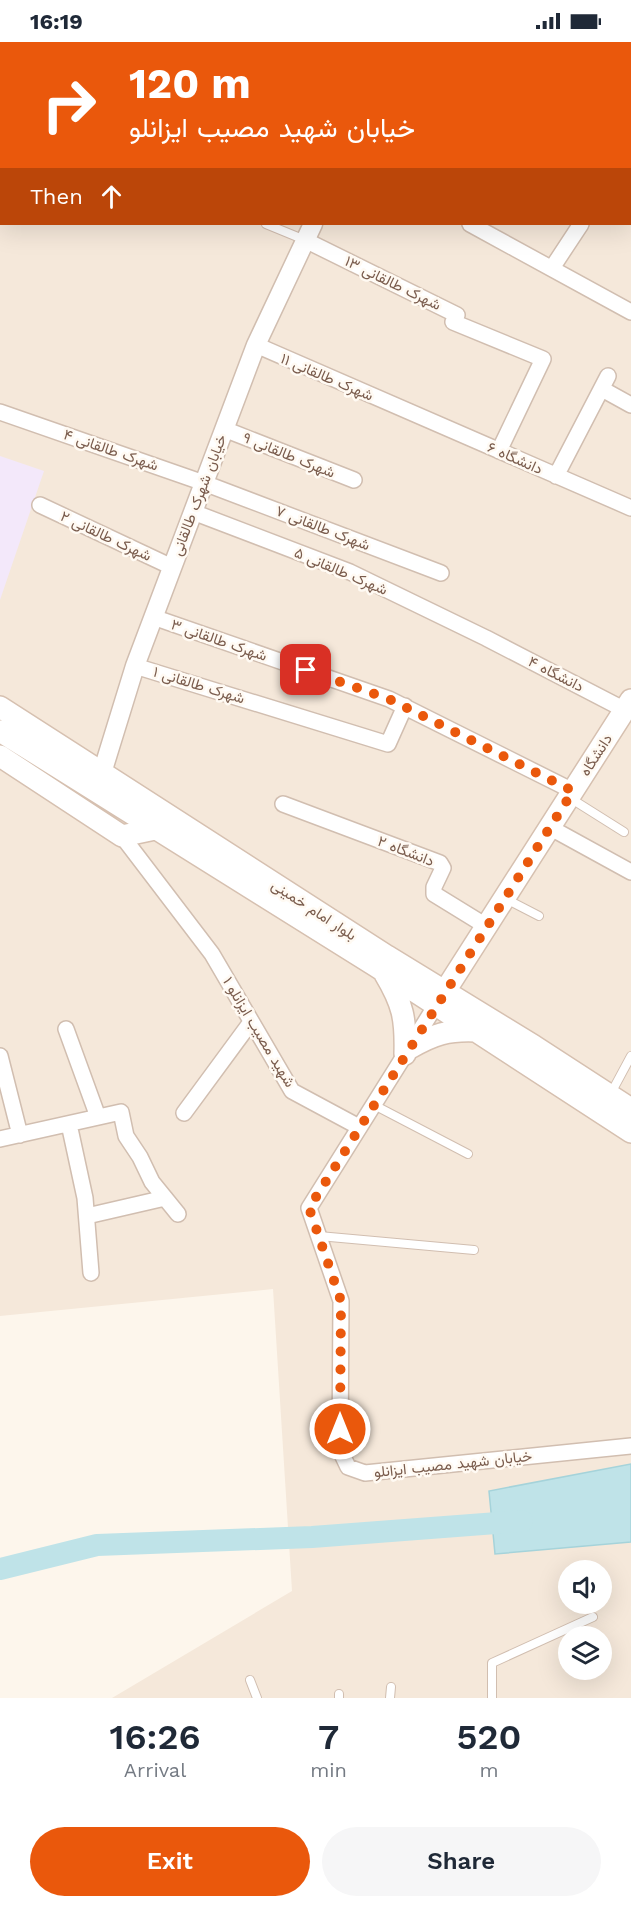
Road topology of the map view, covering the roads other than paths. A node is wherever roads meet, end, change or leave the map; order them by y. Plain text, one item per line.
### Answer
1 (271, 225) edge
2 (472, 225) edge
3 (580, 225) edge
4 (309, 232) edge
5 (552, 268) junction
6 (631, 312) edge
7 (256, 345) junction
8 (631, 405) edge
9 (399, 408) joint
10 (0, 412) edge
11 (224, 429) junction
12 (499, 451) junction
13 (556, 476) junction
14 (354, 480) dead end
15 (204, 483) junction
16 (40, 505) dead end
17 (631, 508) edge
18 (193, 512) junction
19 (172, 567) junction
20 (441, 573) dead end
21 (153, 617) junction
22 (486, 638) joint
23 (135, 666) junction
24 (628, 705) edge
25 (405, 706) junction
26 (0, 707) edge
27 (0, 732) edge
28 (0, 756) edge
29 (92, 782) junction
30 (571, 794) junction
31 (68, 800) junction
32 (283, 804) dead end
33 (549, 828) junction
34 (155, 829) junction
35 (624, 832) dead end
36 (122, 836) junction
37 (631, 872) edge
38 (504, 898) junction
39 (539, 916) dead end
40 (486, 926) junction
41 (383, 971) junction
42 (440, 998) junction
43 (251, 1022) junction
44 (66, 1029) dead end
45 (476, 1031) junction
46 (408, 1051) junction
47 (0, 1056) edge
48 (631, 1056) edge
49 (610, 1095) junction
50 (374, 1105) junction
51 (631, 1109) edge
52 (184, 1113) dead end
53 (98, 1117) junction
54 (69, 1124) junction
55 (360, 1127) junction
56 (631, 1132) edge
57 (20, 1135) junction
58 (0, 1139) edge
59 (468, 1154) dead end
60 (165, 1198) junction
61 (178, 1214) dead end
62 (87, 1216) junction
63 (319, 1236) junction
64 (474, 1250) dead end
65 (91, 1273) dead end
66 (631, 1446) edge
67 (593, 1617) dead end
68 (250, 1680) dead end
69 (391, 1688) dead end
70 (257, 1698) edge
71 (390, 1698) edge
72 (492, 1698) edge

1 - 4 lane
2 - 5 street
3 - 5 street
4 - 7 street, خیابان شهرک طالقانی
4 - 12 street, شهرک طالقانی ۱۳
5 - 6 street
7 - 9 street, شهرک طالقانی ۱۱
7 - 11 street, خیابان شهرک طالقانی
8 - 13 street
9 - 12 street, دانشگاه ۶
10 - 15 street, شهرک طالقانی ۴
11 - 14 street, شهرک طالقانی ۹
11 - 15 street, خیابان شهرک طالقانی
12 - 13 street, دانشگاه ۶
13 - 17 street, دانشگاه ۶
15 - 18 street, خیابان شهرک طالقانی
15 - 20 street, شهرک طالقانی ۷
16 - 19 street, شهرک طالقانی ۲
18 - 19 street, خیابان شهرک طالقانی
18 - 22 street, شهرک طالقانی ۵
19 - 21 street, خیابان شهرک طالقانی
21 - 23 street, خیابان شهرک طالقانی
21 - 25 street, شهرک طالقانی ۳
22 - 24 street, دانشگاه ۴
23 - 25 street, شهرک طالقانی ۱
23 - 29 street, خیابان شهرک طالقانی
24 - 30 main road, دانشگاه
25 - 30 street
26 - 29 main road, بلوار امام خمینی
27 - 29 main road, بلوار امام خمینی
28 - 31 main road
29 - 31 main road
29 - 34 main road, بلوار امام خمینی
29 - 42 main road, بلوار امام خمینی
30 - 33 main road, دانشگاه
30 - 35 lane
31 - 36 main road
32 - 40 street, دانشگاه ۲
33 - 37 street
33 - 38 main road, دانشگاه
34 - 36 main road
34 - 41 main road, بلوار امام خمینی
36 - 43 street, شهید مصیب ایزانلو ۱
38 - 39 lane
38 - 40 main road, دانشگاه
40 - 42 main road, دانشگاه
41 - 42 main road, بلوار امام خمینی
41 - 46 main road
42 - 45 main road, بلوار امام خمینی
42 - 46 street, خیابان شهید مصیب ایزانلو
42 - 49 main road, بلوار امام خمینی
43 - 52 street
43 - 55 street, شهید مصیب ایزانلو ۱
44 - 53 street
45 - 46 main road
45 - 56 main road, بلوار امام خمینی
46 - 50 street, خیابان شهید مصیب ایزانلو
47 - 57 street
48 - 49 lane
49 - 51 main road, بلوار امام خمینی
50 - 55 street, خیابان شهید مصیب ایزانلو
50 - 59 lane
53 - 54 street
53 - 60 street
54 - 57 street
54 - 62 street
55 - 63 street, خیابان شهید مصیب ایزانلو
57 - 58 street
60 - 61 street
60 - 62 street
62 - 65 street
63 - 64 lane
63 - 66 street, خیابان شهید مصیب ایزانلو
67 - 72 lane
68 - 70 lane
69 - 71 lane

